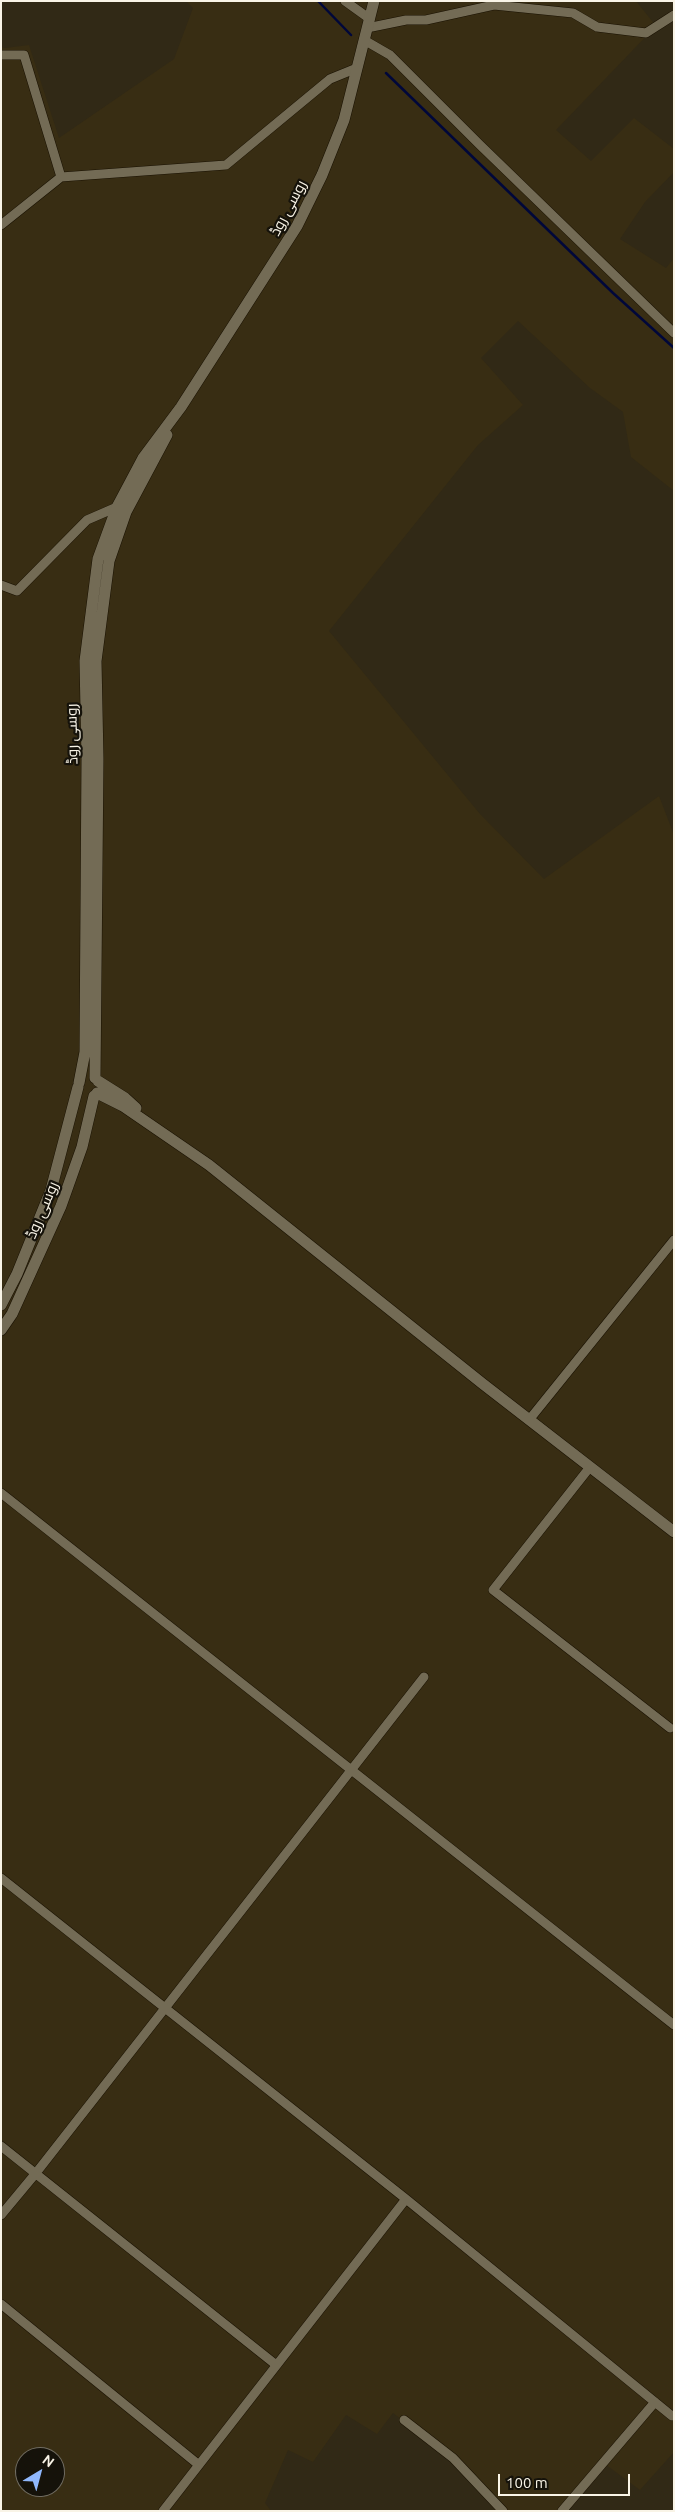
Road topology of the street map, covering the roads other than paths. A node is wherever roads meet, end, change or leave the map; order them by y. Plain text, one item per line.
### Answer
1 (344, 1) edge
2 (374, 1) edge
3 (674, 15) edge
4 (367, 29) junction
5 (1, 55) edge
6 (357, 68) junction
7 (61, 177) junction
8 (1, 225) edge
9 (674, 333) edge
10 (182, 407) junction
11 (117, 507) junction
12 (1, 585) edge
13 (78, 1085) junction
14 (96, 1087) junction
15 (674, 1240) edge
16 (1, 1305) edge
17 (12, 1314) junction
18 (1, 1330) edge
19 (529, 1420) junction
20 (590, 1467) junction
21 (1, 1493) edge
22 (674, 1532) edge
23 (424, 1677) dead end
24 (670, 1728) dead end
25 (353, 1770) junction
26 (1, 1878) edge
27 (164, 2008) junction
28 (674, 2025) edge
29 (1, 2146) edge
30 (36, 2173) junction
31 (406, 2200) junction
32 (1, 2215) edge
33 (1, 2304) edge
34 (275, 2364) junction
35 (655, 2402) junction
36 (672, 2416) dead end
37 (404, 2420) dead end
38 (199, 2465) junction
39 (163, 2511) edge
40 (502, 2511) edge
41 (562, 2511) edge

1 - 4 street
2 - 4 main road, روسی روڈ
3 - 4 street
4 - 6 main road, روسی روڈ
4 - 9 street
5 - 7 street
6 - 7 street
6 - 10 main road, روسی روڈ
7 - 8 street
10 - 11 main road, روسی روڈ
10 - 14 main road, روسی روڈ
11 - 12 street
11 - 13 main road, روسی روڈ
13 - 14 main road
13 - 14 main road
13 - 16 main road, روسی روڈ
14 - 17 main road, روسی روڈ
14 - 19 main road
15 - 19 street
16 - 17 street
17 - 18 main road, روسی روڈ
19 - 20 main road
20 - 22 main road
20 - 24 street
21 - 25 street
23 - 25 street
25 - 27 street
25 - 28 street
26 - 27 street
27 - 30 street
27 - 31 street
29 - 30 street
30 - 32 street
30 - 34 street
31 - 34 street
31 - 35 street
33 - 38 street
34 - 38 street
35 - 36 street
35 - 41 street
37 - 40 street
38 - 39 street

